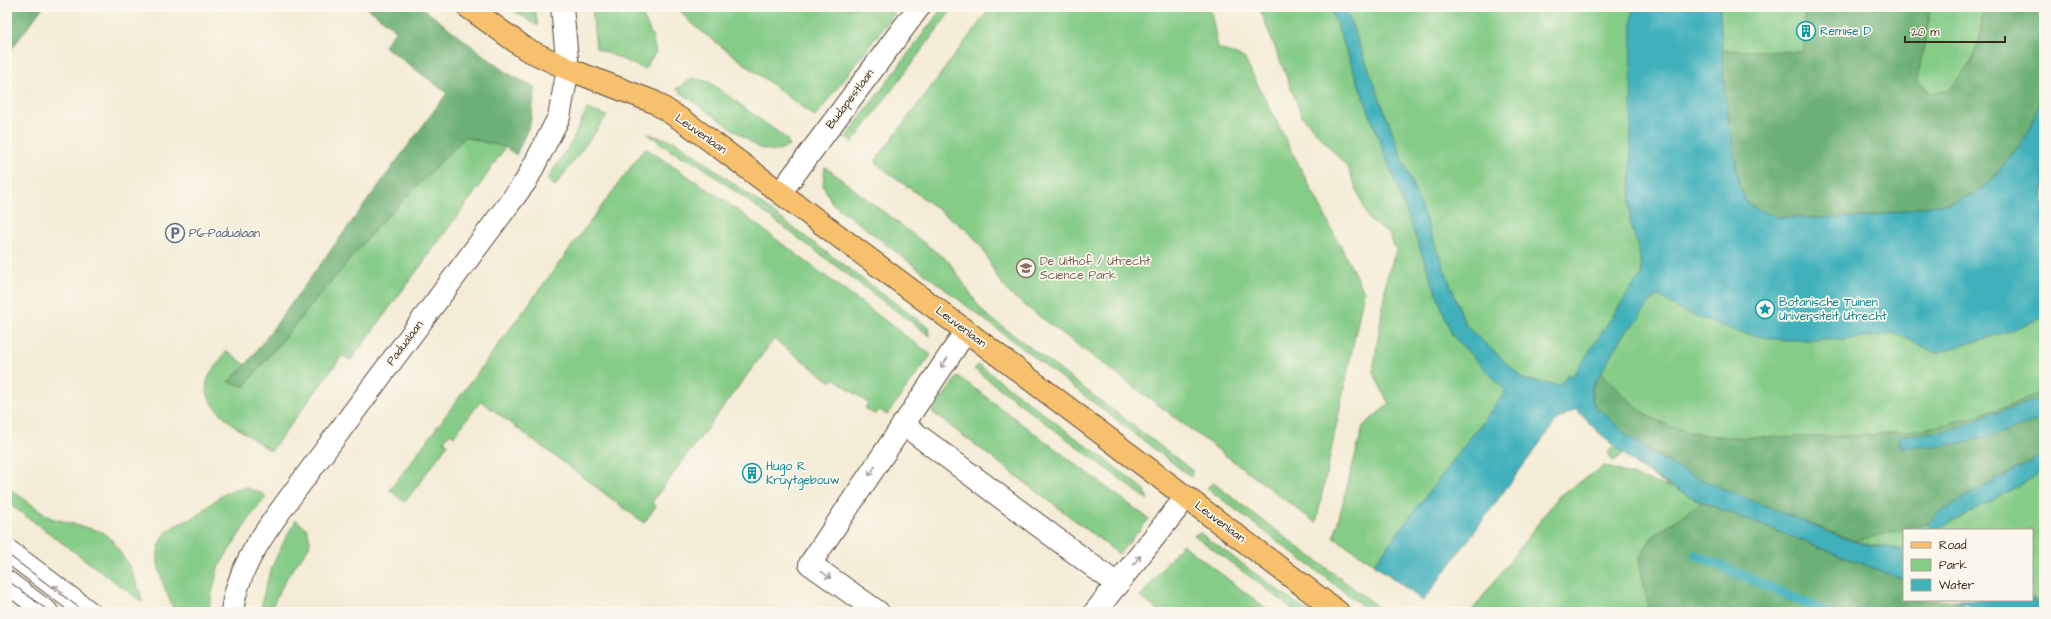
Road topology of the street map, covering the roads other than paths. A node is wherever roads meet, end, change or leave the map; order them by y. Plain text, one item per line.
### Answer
1 (468, 7) edge
2 (562, 7) edge
3 (919, 7) edge
4 (568, 69) junction
5 (781, 192) junction
6 (966, 331) junction
7 (903, 424) junction
8 (1186, 497) junction
9 (7, 550) edge
10 (7, 582) edge
11 (1118, 585) junction
12 (47, 612) edge
13 (89, 612) edge
14 (232, 612) edge
15 (878, 612) edge
16 (1095, 612) edge
17 (1338, 612) edge

1 - 4 main road, Leuvenlaan
2 - 4 street
3 - 5 street, Budapestlaan
4 - 5 main road, Leuvenlaan
4 - 14 street, Padualaan
5 - 6 main road, Leuvenlaan
6 -> 7 street
6 - 8 main road, Leuvenlaan
7 - 11 street
7 -> 15 street
11 -> 8 street
8 - 17 main road, Leuvenlaan
13 -> 9 street
10 - 12 street
11 - 16 street

